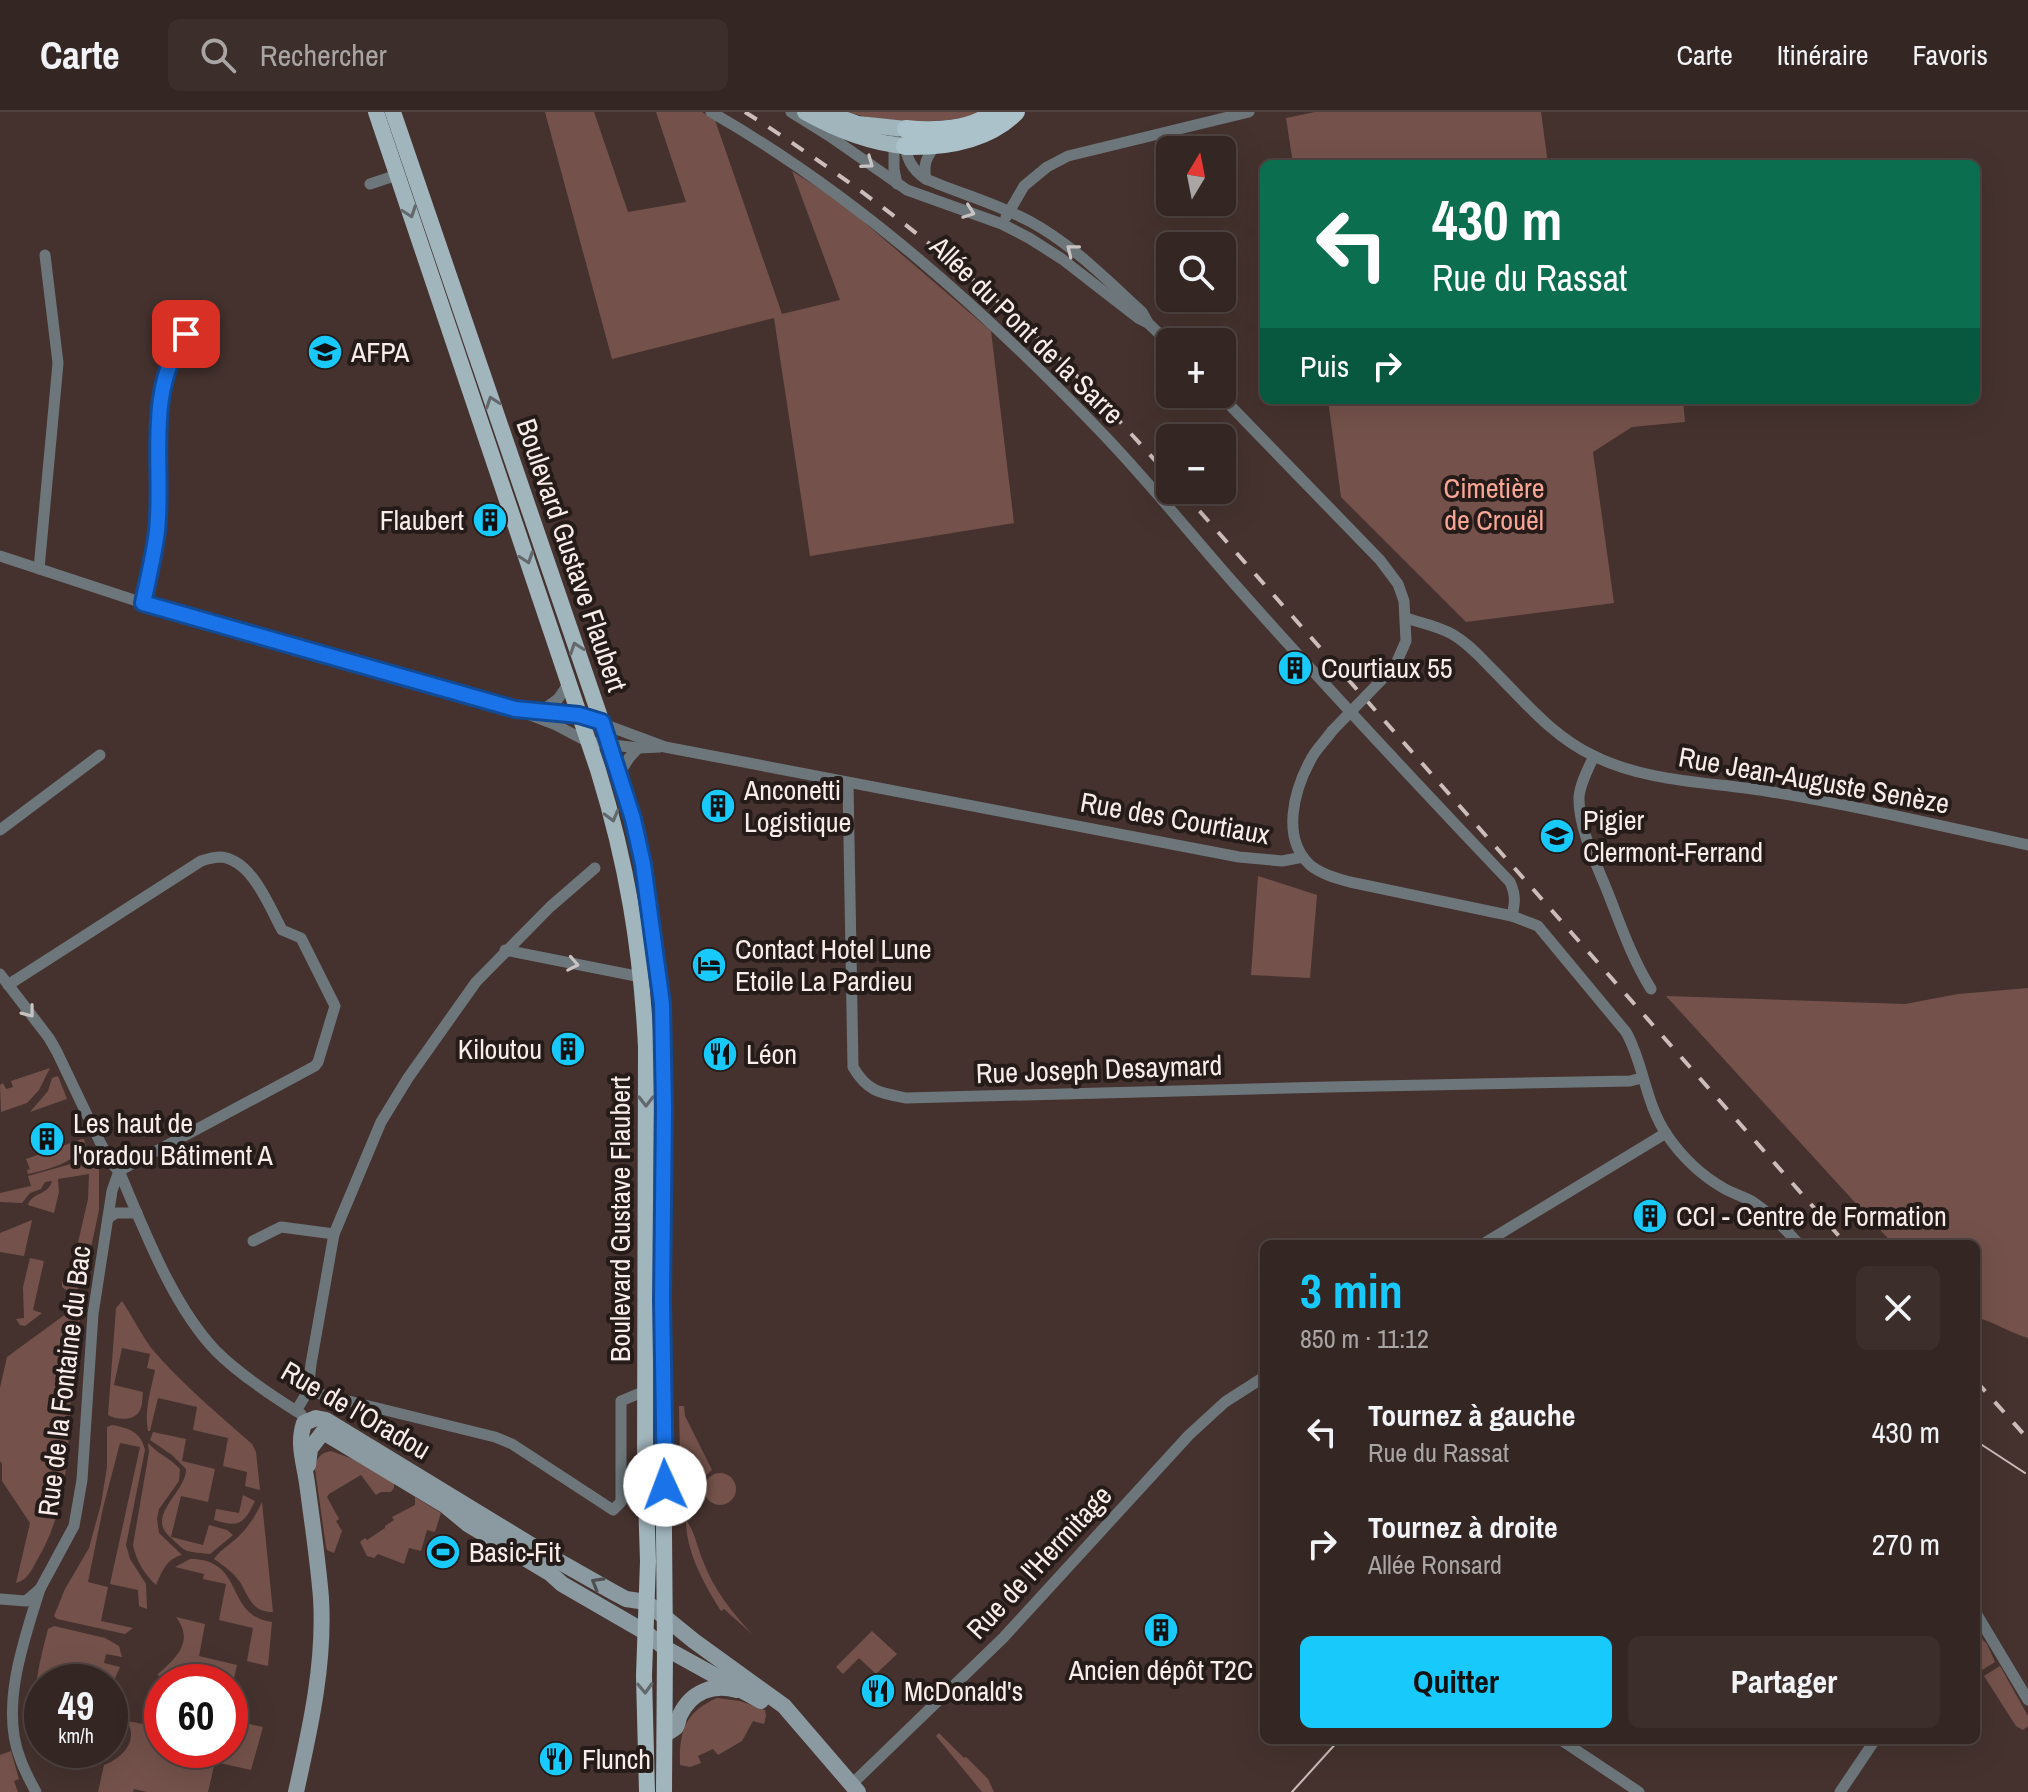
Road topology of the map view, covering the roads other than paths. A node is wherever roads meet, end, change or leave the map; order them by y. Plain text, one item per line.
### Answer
1 (376, 112) edge
2 (393, 112) edge
3 (711, 112) edge
4 (791, 112) edge
5 (805, 112) edge
6 (824, 112) edge
7 (994, 112) edge
8 (1016, 112) edge
9 (1249, 112) edge
10 (900, 138) junction
11 (935, 146) junction
12 (397, 175) junction
13 (926, 179) junction
14 (370, 184) dead end
15 (897, 184) junction
16 (1009, 211) junction
17 (1002, 224) junction
18 (45, 255) dead end
19 (207, 317) dead end
20 (1148, 323) junction
21 (1156, 331) edge
22 (1233, 408) edge
23 (0, 556) edge
24 (39, 569) junction
25 (143, 603) junction
26 (1406, 618) junction
27 (569, 683) junction
28 (515, 709) junction
29 (543, 710) junction
30 (579, 715) junction
31 (602, 722) junction
32 (588, 742) junction
33 (610, 746) junction
34 (665, 747) junction
35 (638, 748) junction
36 (100, 755) dead end
37 (1594, 756) junction
38 (619, 774) junction
39 (848, 783) junction
40 (0, 830) edge
41 (2028, 845) edge
42 (1303, 857) junction
43 (595, 868) dead end
44 (1512, 916) junction
45 (505, 950) junction
46 (0, 974) edge
47 (641, 977) junction
48 (8, 985) junction
49 (1651, 989) dead end
50 (1642, 1078) junction
51 (1666, 1133) junction
52 (119, 1171) junction
53 (137, 1213) junction
54 (108, 1218) junction
55 (334, 1234) junction
56 (1490, 1240) edge
57 (1795, 1240) edge
58 (253, 1241) dead end
59 (1260, 1380) edge
60 (308, 1391) junction
61 (645, 1391) junction
62 (303, 1415) junction
63 (323, 1432) junction
64 (306, 1478) junction
65 (40, 1589) junction
66 (0, 1599) edge
67 (646, 1602) junction
68 (665, 1619) junction
69 (1980, 1620) edge
70 (645, 1632) junction
71 (665, 1648) junction
72 (746, 1692) junction
73 (2028, 1700) edge
74 (795, 1720) junction
75 (665, 1735) junction
76 (1567, 1744) edge
77 (1872, 1744) edge
78 (855, 1788) edge
79 (36, 1792) edge
80 (296, 1792) edge
81 (647, 1792) edge
82 (664, 1792) edge
83 (1639, 1792) edge
84 (1840, 1792) edge

1 - 12 main road, Boulevard Gustave Flaubert
31 -> 2 main road, Boulevard Gustave Flaubert
3 - 44 street, Allée du Pont de la Sarre
4 -> 15 street
5 - 10 main road
6 - 10 main road
7 - 10 highway
8 - 11 highway
9 - 16 street
10 - 11 highway
10 - 13 street
10 - 15 street
11 - 13 street
12 - 14 street
12 -> 27 main road, Boulevard Gustave Flaubert
13 - 16 street
15 -> 17 street
16 - 17 street
20 -> 16 street
17 - 20 street
18 - 24 street
19 - 25 street
20 - 21 street
22 - 26 street
23 - 24 street
24 - 25 street
25 - 28 street
26 - 37 street, Rue Jean-Auguste Senèze
26 - 42 street, bridge
27 - 29 street
27 - 30 main road, Boulevard Gustave Flaubert
28 - 29 street, Rue des Courtiaux
28 - 32 street
29 - 30 street, Rue des Courtiaux
30 - 31 street, Rue des Courtiaux
30 - 32 main road, Boulevard Gustave Flaubert
31 - 33 main road, Boulevard Gustave Flaubert
31 - 34 street, Rue des Courtiaux
32 - 33 street
32 -> 47 main road, Boulevard Gustave Flaubert
33 - 35 street
33 - 38 main road, Boulevard Gustave Flaubert
34 - 35 street
34 - 39 street, Rue des Courtiaux
35 - 38 street
36 - 40 street
37 - 41 street, Rue Jean-Auguste Senèze
37 - 49 street
38 - 68 main road, Boulevard Gustave Flaubert
39 - 42 street, Rue des Courtiaux
39 - 50 street, Rue Joseph Desaymard
42 - 44 street, Rue des Courtiaux
43 - 45 street
44 - 50 street, Rue des Courtiaux
45 -> 47 street
45 - 55 street
46 - 48 street, Rue de l'Oradou
47 -> 61 main road, Boulevard Gustave Flaubert
48 -> 52 street, Rue de l'Oradou
48 - 52 street
50 - 51 street, Rue des Courtiaux
51 - 56 street
51 - 57 street, Rue des Courtiaux
52 - 53 street, Rue de l'Oradou
52 - 54 street, Rue de la Fontaine du Bac
53 - 54 street
53 - 62 street, Rue de l'Oradou
54 - 65 street, Rue de la Fontaine du Bac
55 - 58 street
55 - 60 street
59 - 78 street, Rue de l'Hermitage
60 - 61 street
60 - 62 street
61 - 67 main road, Boulevard Gustave Flaubert
62 - 63 street
62 - 64 main road
67 -> 62 main road, Rue de l'Oradou
63 - 64 main road
63 - 70 main road, Rue de l'Oradou
64 - 80 main road
65 - 66 street
65 - 79 street, Rue de la Fontaine du Bac
67 - 68 main road
67 - 70 main road, Boulevard Gustave Flaubert
68 - 71 main road, Boulevard Gustave Flaubert
68 - 74 main road
69 - 73 street
70 - 71 main road, Rue de l'Oradou
70 -> 81 main road, Boulevard Gustave Flaubert
71 - 72 main road, Rue de l'Oradou
71 - 75 main road, Boulevard Gustave Flaubert
72 - 74 main road, Rue de l'Oradou
72 - 75 main road
74 - 78 main road
75 - 82 main road, Boulevard Gustave Flaubert
76 - 83 street
77 - 84 street

